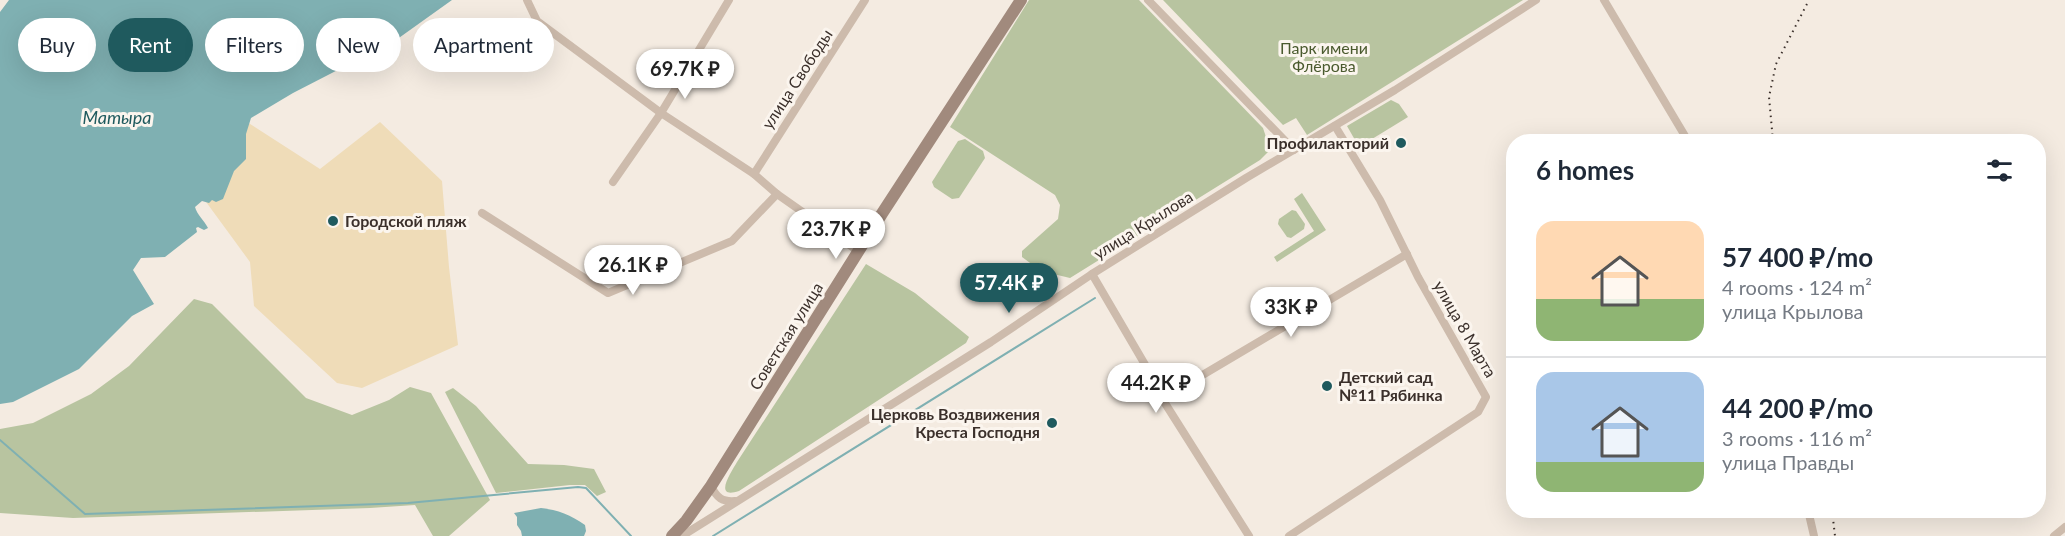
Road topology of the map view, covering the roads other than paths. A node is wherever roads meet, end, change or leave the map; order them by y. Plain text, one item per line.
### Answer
1 (527, 0) edge
2 (729, 0) edge
3 (865, 0) edge
4 (1021, 0) edge
5 (1148, 0) edge
6 (1536, 0) edge
7 (1604, 0) edge
8 (661, 113) junction
9 (1335, 126) junction
10 (1685, 134) edge
11 (1294, 150) junction
12 (754, 174) junction
13 (613, 182) dead end
14 (777, 194) junction
15 (482, 213) dead end
16 (858, 251) junction
17 (1407, 254) junction
18 (1092, 274) junction
19 (1162, 399) junction
20 (711, 486) junction
21 (739, 501) junction
22 (1810, 518) edge
23 (2065, 527) edge
24 (672, 536) edge
25 (682, 536) edge
26 (1249, 536) edge
27 (1289, 536) edge
28 (1814, 536) edge
29 (2054, 536) edge

1 - 8 street
2 - 8 street
3 - 12 street, улица Свободы
4 - 16 main road, Советская улица
5 - 11 street
6 - 9 street, улица Крылова
7 - 10 street
8 - 12 street
8 - 13 street
9 - 11 street, улица Крылова
9 - 17 street, улица 8 Марта
11 - 18 street, улица Крылова
12 - 14 street
14 - 15 street
14 - 16 street
16 - 20 main road, Советская улица
17 - 19 street
17 - 27 street, улица 8 Марта
18 - 19 street
18 - 21 street, улица Крылова
19 - 26 street
20 - 21 street
20 - 24 main road, Советская улица
21 - 25 street, улица Крылова
22 - 28 street
23 - 29 street

